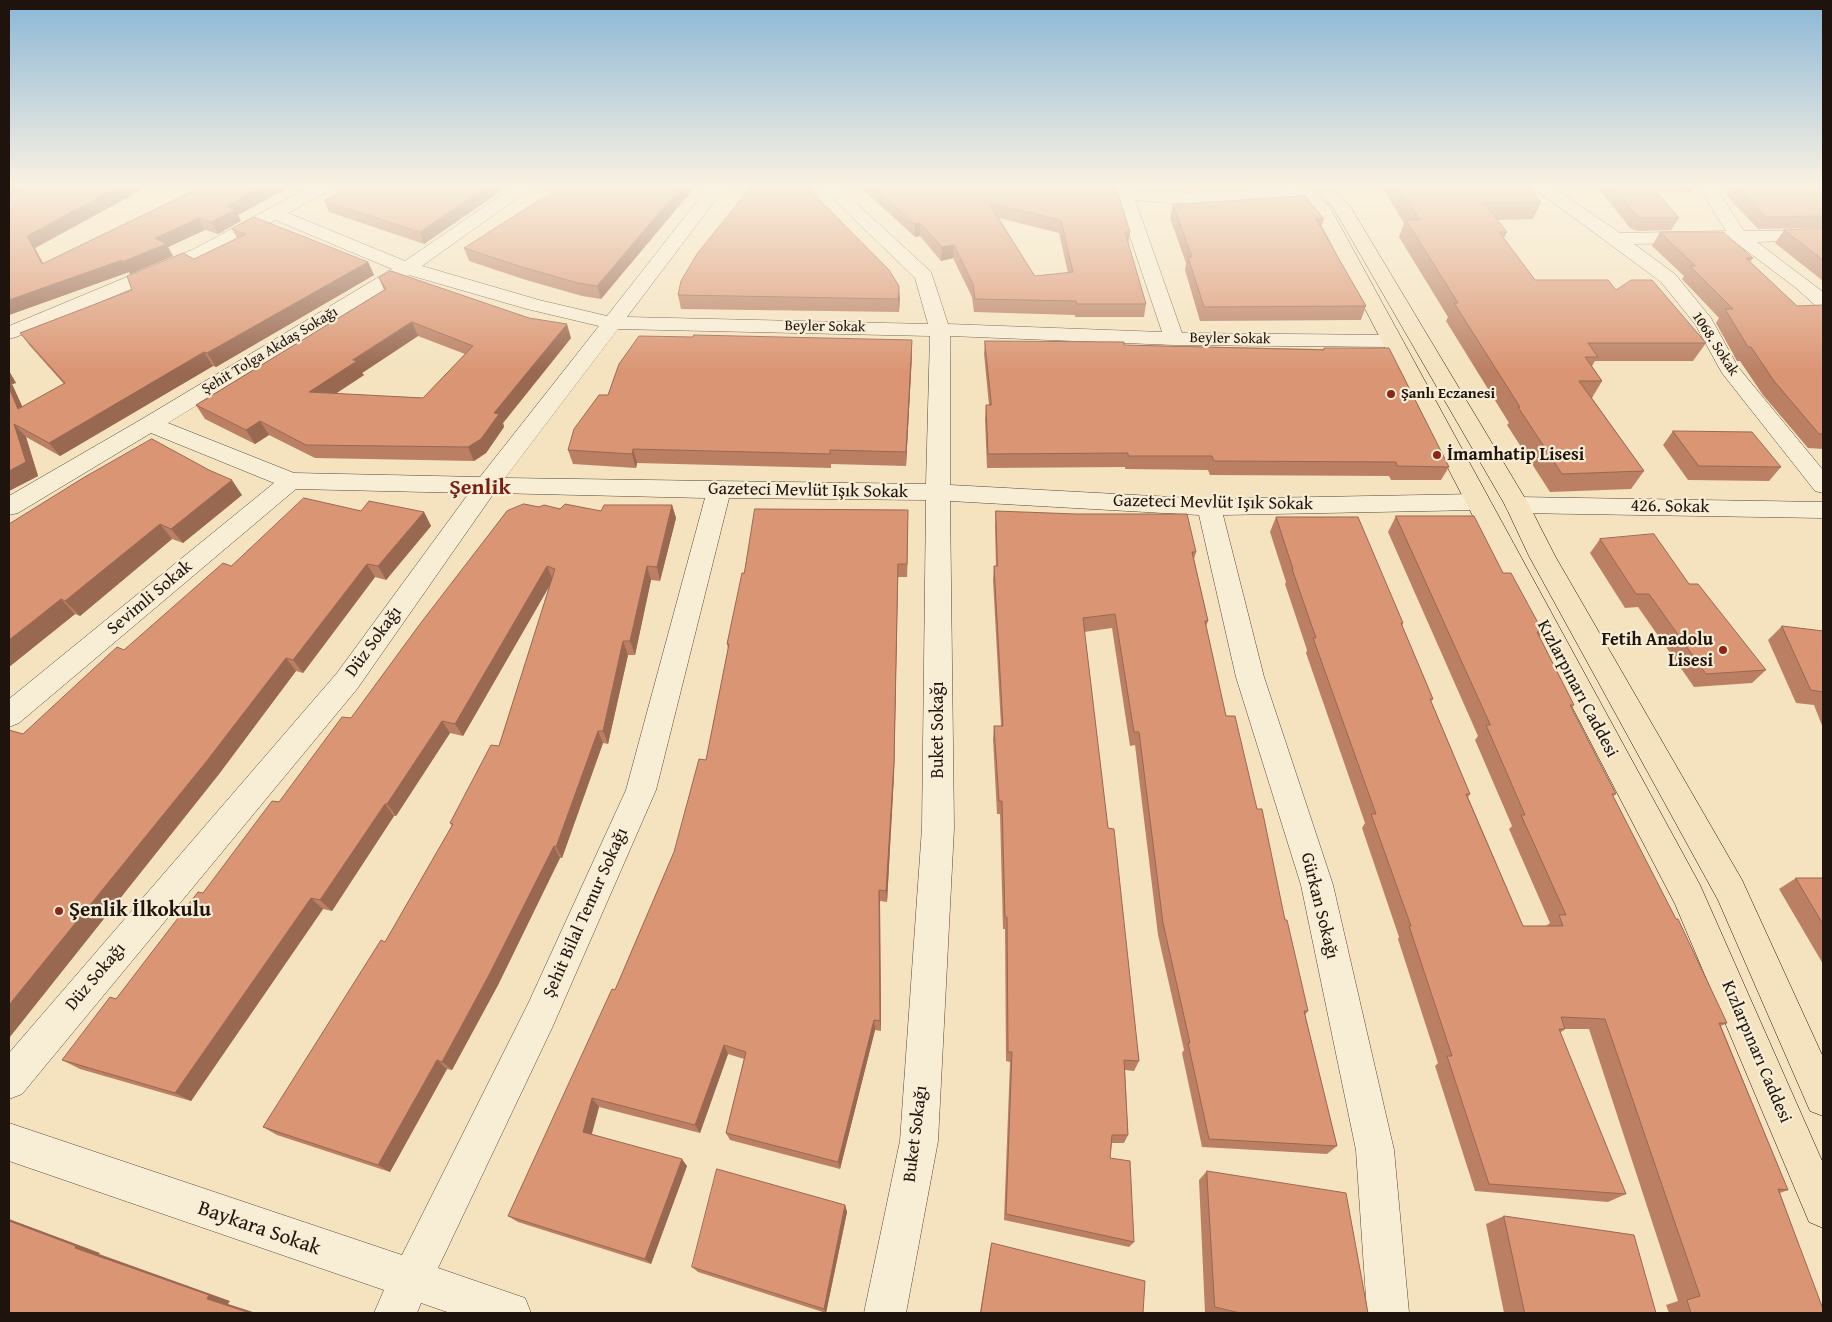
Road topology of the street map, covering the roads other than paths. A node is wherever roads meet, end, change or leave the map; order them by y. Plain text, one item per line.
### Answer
1 (211, 248) edge
2 (357, 248) edge
3 (436, 248) edge
4 (670, 248) edge
5 (894, 248) edge
6 (1143, 248) edge
7 (1343, 248) edge
8 (1366, 248) edge
9 (1628, 248) edge
10 (1754, 248) edge
11 (407, 268) junction
12 (1823, 302) edge
13 (611, 323) junction
14 (940, 330) junction
15 (9, 333) edge
16 (1174, 339) junction
17 (1392, 340) junction
18 (150, 424) junction
19 (291, 481) junction
20 (1823, 485) edge
21 (487, 486) junction
22 (718, 490) junction
23 (938, 492) junction
24 (1477, 502) junction
25 (1517, 505) junction
26 (9, 507) edge
27 (1209, 507) junction
28 (1823, 510) edge
29 (9, 715) edge
30 (9, 1081) edge
31 (1823, 1098) edge
32 (9, 1142) edge
33 (1823, 1208) edge
34 (402, 1297) edge
35 (510, 1313) edge
36 (885, 1313) edge
37 (1388, 1313) edge

1 - 15 street
2 - 11 street, Beyler Sokak
3 - 11 street, Şehit Tolga Akdaş Sokağı
4 - 13 street, Düz Sokağı
5 - 14 street, Buket Sokağı
6 - 16 street
7 - 17 main road, Kızlarpınarı Caddesi
8 - 25 main road, Kızlarpınarı Caddesi
9 - 20 street, 1068. Sokak
10 - 12 street
11 - 13 street, Beyler Sokak
11 - 18 street, Şehit Tolga Akdaş Sokağı
13 - 14 street, Beyler Sokak
13 - 21 street, Düz Sokağı
14 - 16 street, Beyler Sokak
14 - 23 street, Buket Sokağı
16 - 17 street, Beyler Sokak
17 - 24 main road, Kızlarpınarı Caddesi
18 - 19 street, Gazeteci Mevlüt Işık Sokak
18 - 26 street, Şehit Tolga Akdaş Sokağı
19 - 21 street, Gazeteci Mevlüt Işık Sokak
19 - 29 street, Sevimli Sokak
21 - 22 street, Gazeteci Mevlüt Işık Sokak
21 - 30 street, Düz Sokağı
22 - 23 street, Gazeteci Mevlüt Işık Sokak
22 - 34 street, Şehit Bilal Temur Sokağı
23 - 27 street, Gazeteci Mevlüt Işık Sokak
23 - 36 street, Buket Sokağı
24 - 27 street, Gazeteci Mevlüt Işık Sokak
24 - 33 main road, Kızlarpınarı Caddesi
25 - 28 street, 426. Sokak
25 - 31 main road, Kızlarpınarı Caddesi
27 - 37 street, Gürkan Sokağı
32 - 34 street, Baykara Sokak
34 - 35 street, Baykara Sokak

